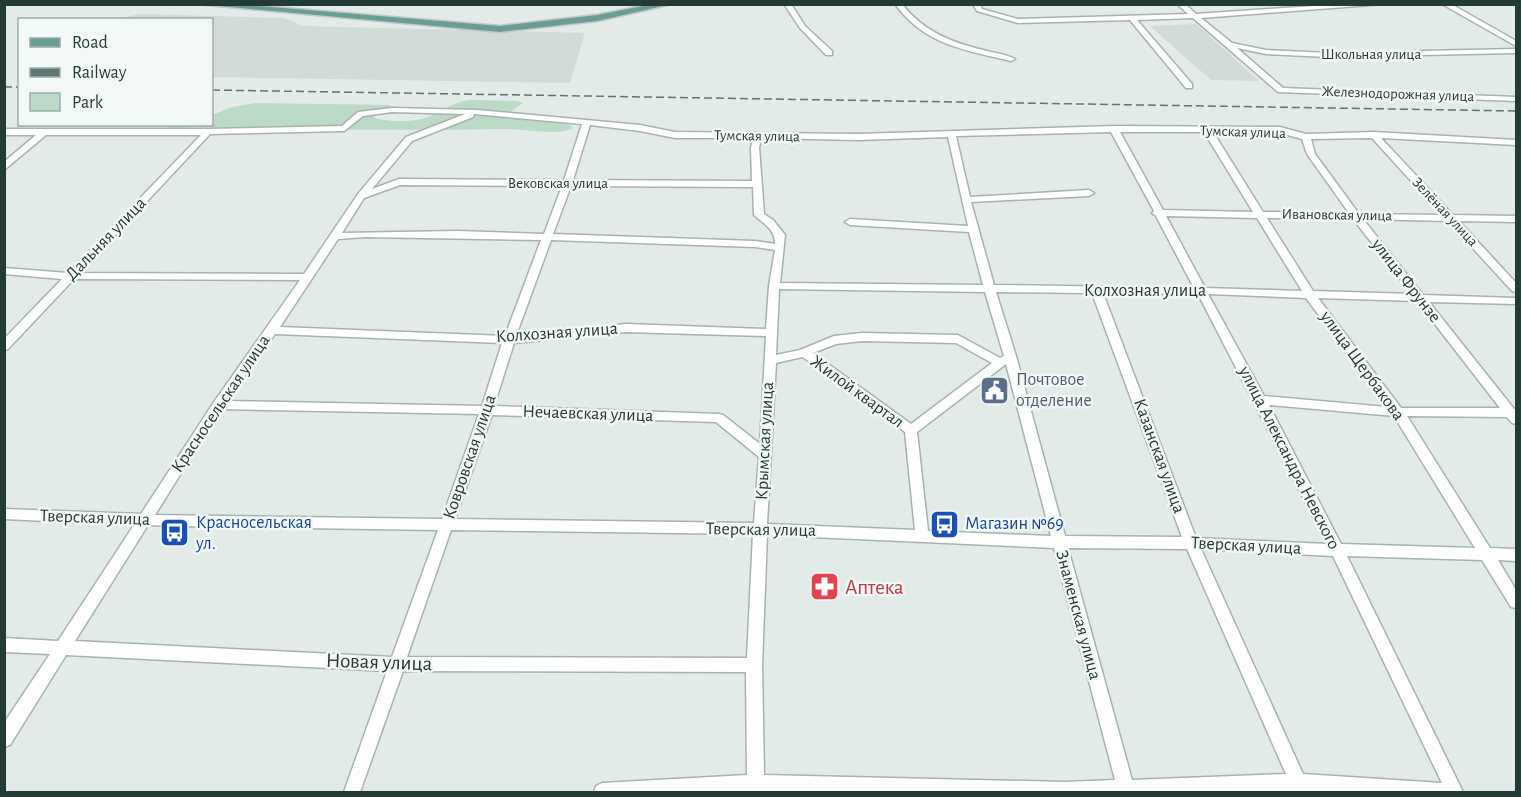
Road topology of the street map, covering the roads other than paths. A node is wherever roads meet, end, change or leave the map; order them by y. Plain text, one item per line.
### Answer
1 (201, 4) edge
2 (668, 4) edge
3 (787, 4) edge
4 (898, 4) edge
5 (976, 4) edge
6 (1180, 4) edge
7 (1380, 4) edge
8 (1445, 4) edge
9 (1193, 16) junction
10 (1132, 18) junction
11 (1227, 43) junction
12 (1516, 44) edge
13 (1516, 51) edge
14 (829, 53) dead end
15 (1011, 58) dead end
16 (1189, 86) dead end
17 (1516, 99) edge
18 (477, 112) junction
19 (587, 122) junction
20 (1114, 129) junction
21 (1207, 130) junction
22 (4, 132) edge
23 (44, 132) junction
24 (207, 132) junction
25 (951, 133) junction
26 (1374, 135) junction
27 (759, 136) junction
28 (1306, 136) junction
29 (1516, 142) edge
30 (4, 167) edge
31 (567, 184) junction
32 (757, 184) junction
33 (1089, 193) dead end
34 (361, 196) junction
35 (965, 200) junction
36 (1157, 213) junction
37 (1259, 214) junction
38 (1355, 215) junction
39 (1450, 218) junction
40 (1516, 219) edge
41 (850, 222) dead end
42 (972, 229) junction
43 (335, 236) junction
44 (546, 237) junction
45 (780, 248) junction
46 (4, 271) edge
47 (71, 276) junction
48 (306, 277) junction
49 (774, 286) junction
50 (1516, 289) edge
51 (988, 290) junction
52 (1097, 291) junction
53 (1202, 291) junction
54 (1310, 295) junction
55 (1419, 299) junction
56 (1516, 301) edge
57 (272, 330) junction
58 (771, 333) junction
59 (509, 340) junction
60 (4, 346) edge
61 (803, 353) junction
62 (1005, 359) junction
63 (770, 360) junction
64 (1260, 400) junction
65 (218, 405) junction
66 (487, 410) junction
67 (1398, 412) junction
68 (1515, 416) edge
69 (911, 430) junction
70 (766, 455) junction
71 (4, 514) edge
72 (142, 520) junction
73 (446, 524) junction
74 (760, 529) junction
75 (922, 535) junction
76 (1058, 542) junction
77 (1191, 543) junction
78 (1337, 550) junction
79 (1485, 553) junction
80 (1516, 555) edge
81 (1516, 602) edge
82 (4, 645) edge
83 (65, 647) junction
84 (398, 664) junction
85 (754, 665) junction
86 (4, 739) edge
87 (1298, 782) junction
88 (756, 788) edge
89 (1126, 791) edge
90 (352, 792) edge
91 (603, 792) edge
92 (1445, 792) edge
93 (1455, 792) edge

1 - 2 main road
3 - 14 street
4 - 15 street
5 - 10 street
6 - 9 street
7 - 9 street
8 - 12 street
9 - 10 street
9 - 11 street
10 - 16 street
11 - 13 street, Школьная улица
11 - 17 street, Железнодорожная улица
18 - 19 street, Тумская улица
18 - 24 street, Тумская улица
18 - 34 street, Красносельская улица
19 - 27 street, Тумская улица
19 - 31 street, Ковровская улица
20 - 21 street, Тумская улица
20 - 25 street, Тумская улица
20 - 36 street, улица Александра Невского
21 - 28 street, Тумская улица
21 - 37 street, улица Щербакова
22 - 23 street, Тумская улица
23 - 24 street, Тумская улица
23 - 30 street
24 - 47 street, Дальняя улица
25 - 27 street, Тумская улица
25 - 35 street, Знаменская улица
26 - 28 street, Тумская улица
26 - 29 street, Тумская улица
26 - 39 street, Зелёная улица
27 - 32 street
28 - 38 street, улица Фрунзе
31 - 32 street, Вековская улица
31 - 34 street, Вековская улица
31 - 44 street, Ковровская улица
32 - 45 street
33 - 35 street
34 - 43 street, Красносельская улица
35 - 42 street, Знаменская улица
36 - 37 street, Ивановская улица
36 - 53 street, улица Александра Невского
37 - 38 street, Ивановская улица
37 - 54 street, улица Щербакова
38 - 39 street, Ивановская улица
38 - 55 street, улица Фрунзе
39 - 40 street, Ивановская улица
39 - 50 street, Зелёная улица
41 - 42 street
42 - 51 street, Знаменская улица
43 - 44 street
43 - 48 street, Красносельская улица
44 - 45 street
44 - 59 street, Ковровская улица
45 - 49 street, Крымская улица
46 - 47 street
47 - 48 street
47 - 60 street, Дальняя улица
48 - 57 street, Красносельская улица
49 - 51 street, Колхозная улица
49 - 58 street, Крымская улица
51 - 52 street, Колхозная улица
51 - 62 street, Знаменская улица
52 - 53 street, Колхозная улица
52 - 77 street, Казанская улица
53 - 54 street, Колхозная улица
53 - 64 street, улица Александра Невского
54 - 55 street, Колхозная улица
54 - 67 street, улица Щербакова
55 - 56 street, Колхозная улица
55 - 68 street, улица Фрунзе
57 - 59 street, Колхозная улица
57 - 65 street, Красносельская улица
58 - 59 street, Колхозная улица
58 - 63 street, Крымская улица
59 - 66 street, Ковровская улица
61 - 62 street
61 - 63 street
61 - 69 street, Жилой квартал
62 - 69 street, Жилой квартал
62 - 76 street, Знаменская улица
63 - 70 street, Крымская улица
64 - 67 street
64 - 78 street, улица Александра Невского
65 - 66 street, Нечаевская улица
65 - 72 street, Красносельская улица
66 - 70 street, Нечаевская улица
66 - 73 street, Ковровская улица
67 - 68 street
67 - 79 street, улица Щербакова
69 - 75 street, Жилой квартал
70 - 74 street, Крымская улица
71 - 72 street, Тверская улица
72 - 73 street, Тверская улица
72 - 83 street, Красносельская улица
73 - 74 street, Тверская улица
73 - 84 street, Ковровская улица
74 - 75 street, Тверская улица
74 - 85 street, Крымская улица
75 - 76 street, Тверская улица
76 - 77 street, Тверская улица
76 - 89 street, Знаменская улица
77 - 78 street, Тверская улица
77 - 87 street, Казанская улица
78 - 79 street, Тверская улица
78 - 93 street, улица Александра Невского
79 - 80 street, Тверская улица
79 - 81 street, улица Щербакова
82 - 83 street, Новая улица
83 - 84 street, Новая улица
83 - 86 street, Красносельская улица
84 - 85 street, Новая улица
84 - 90 street, Ковровская улица
85 - 88 street, Крымская улица
87 - 89 street
87 - 92 street
88 - 89 street
88 - 91 street

